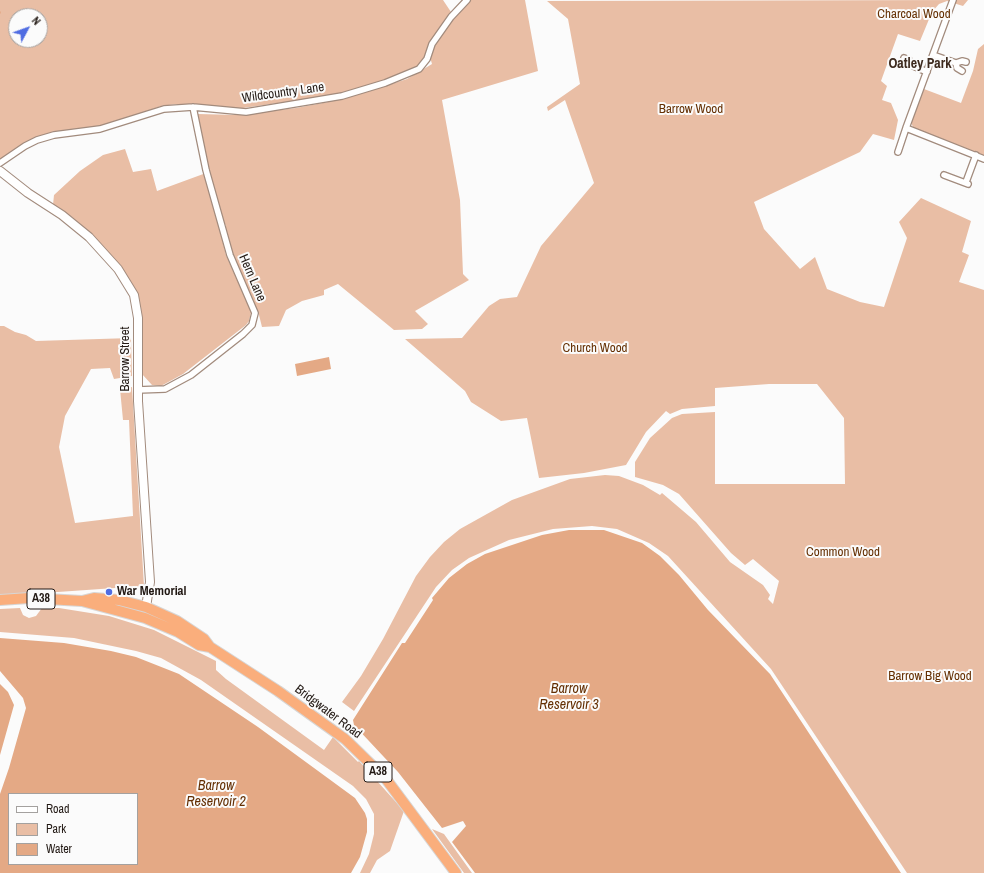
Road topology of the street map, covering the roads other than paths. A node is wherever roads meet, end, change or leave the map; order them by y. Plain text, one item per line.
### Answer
1 (467, 0) edge
2 (953, 0) edge
3 (933, 55) junction
4 (904, 58) dead end
5 (966, 62) dead end
6 (956, 63) junction
7 (909, 64) junction
8 (901, 65) dead end
9 (962, 71) dead end
10 (927, 72) junction
11 (193, 107) junction
12 (906, 128) junction
13 (898, 152) dead end
14 (976, 155) junction
15 (984, 159) edge
16 (0, 163) edge
17 (0, 171) edge
18 (944, 175) dead end
19 (137, 390) junction
20 (0, 600) edge
21 (82, 602) junction
22 (93, 605) junction
23 (146, 607) junction
24 (134, 614) junction
25 (164, 626) junction
26 (210, 648) junction
27 (456, 873) edge

1 - 11 street, Wildcountry Lane
2 - 3 street
3 - 6 street
3 - 10 street
4 - 7 street
5 - 6 street
6 - 9 street
7 - 8 street
7 - 10 street
10 - 12 street
11 - 16 street, Wildcountry Lane
11 - 19 street, Hern Lane
12 - 13 street
12 - 14 street
14 - 15 street
14 - 18 street
17 - 19 main road, Barrow Street
19 - 23 main road, Barrow Street
20 - 21 highway, Bridgwater Road / A38
21 - 22 highway, Bridgwater Road / A38
21 - 23 highway, Bridgwater Road / A38
22 - 24 highway, Bridgwater Road / A38
22 - 25 highway
23 - 24 highway
23 - 25 highway
23 - 26 highway, Bridgwater Road / A38
24 - 25 highway, Bridgwater Road / A38
25 - 26 highway, Bridgwater Road / A38
26 - 27 highway, Bridgwater Road / A38

